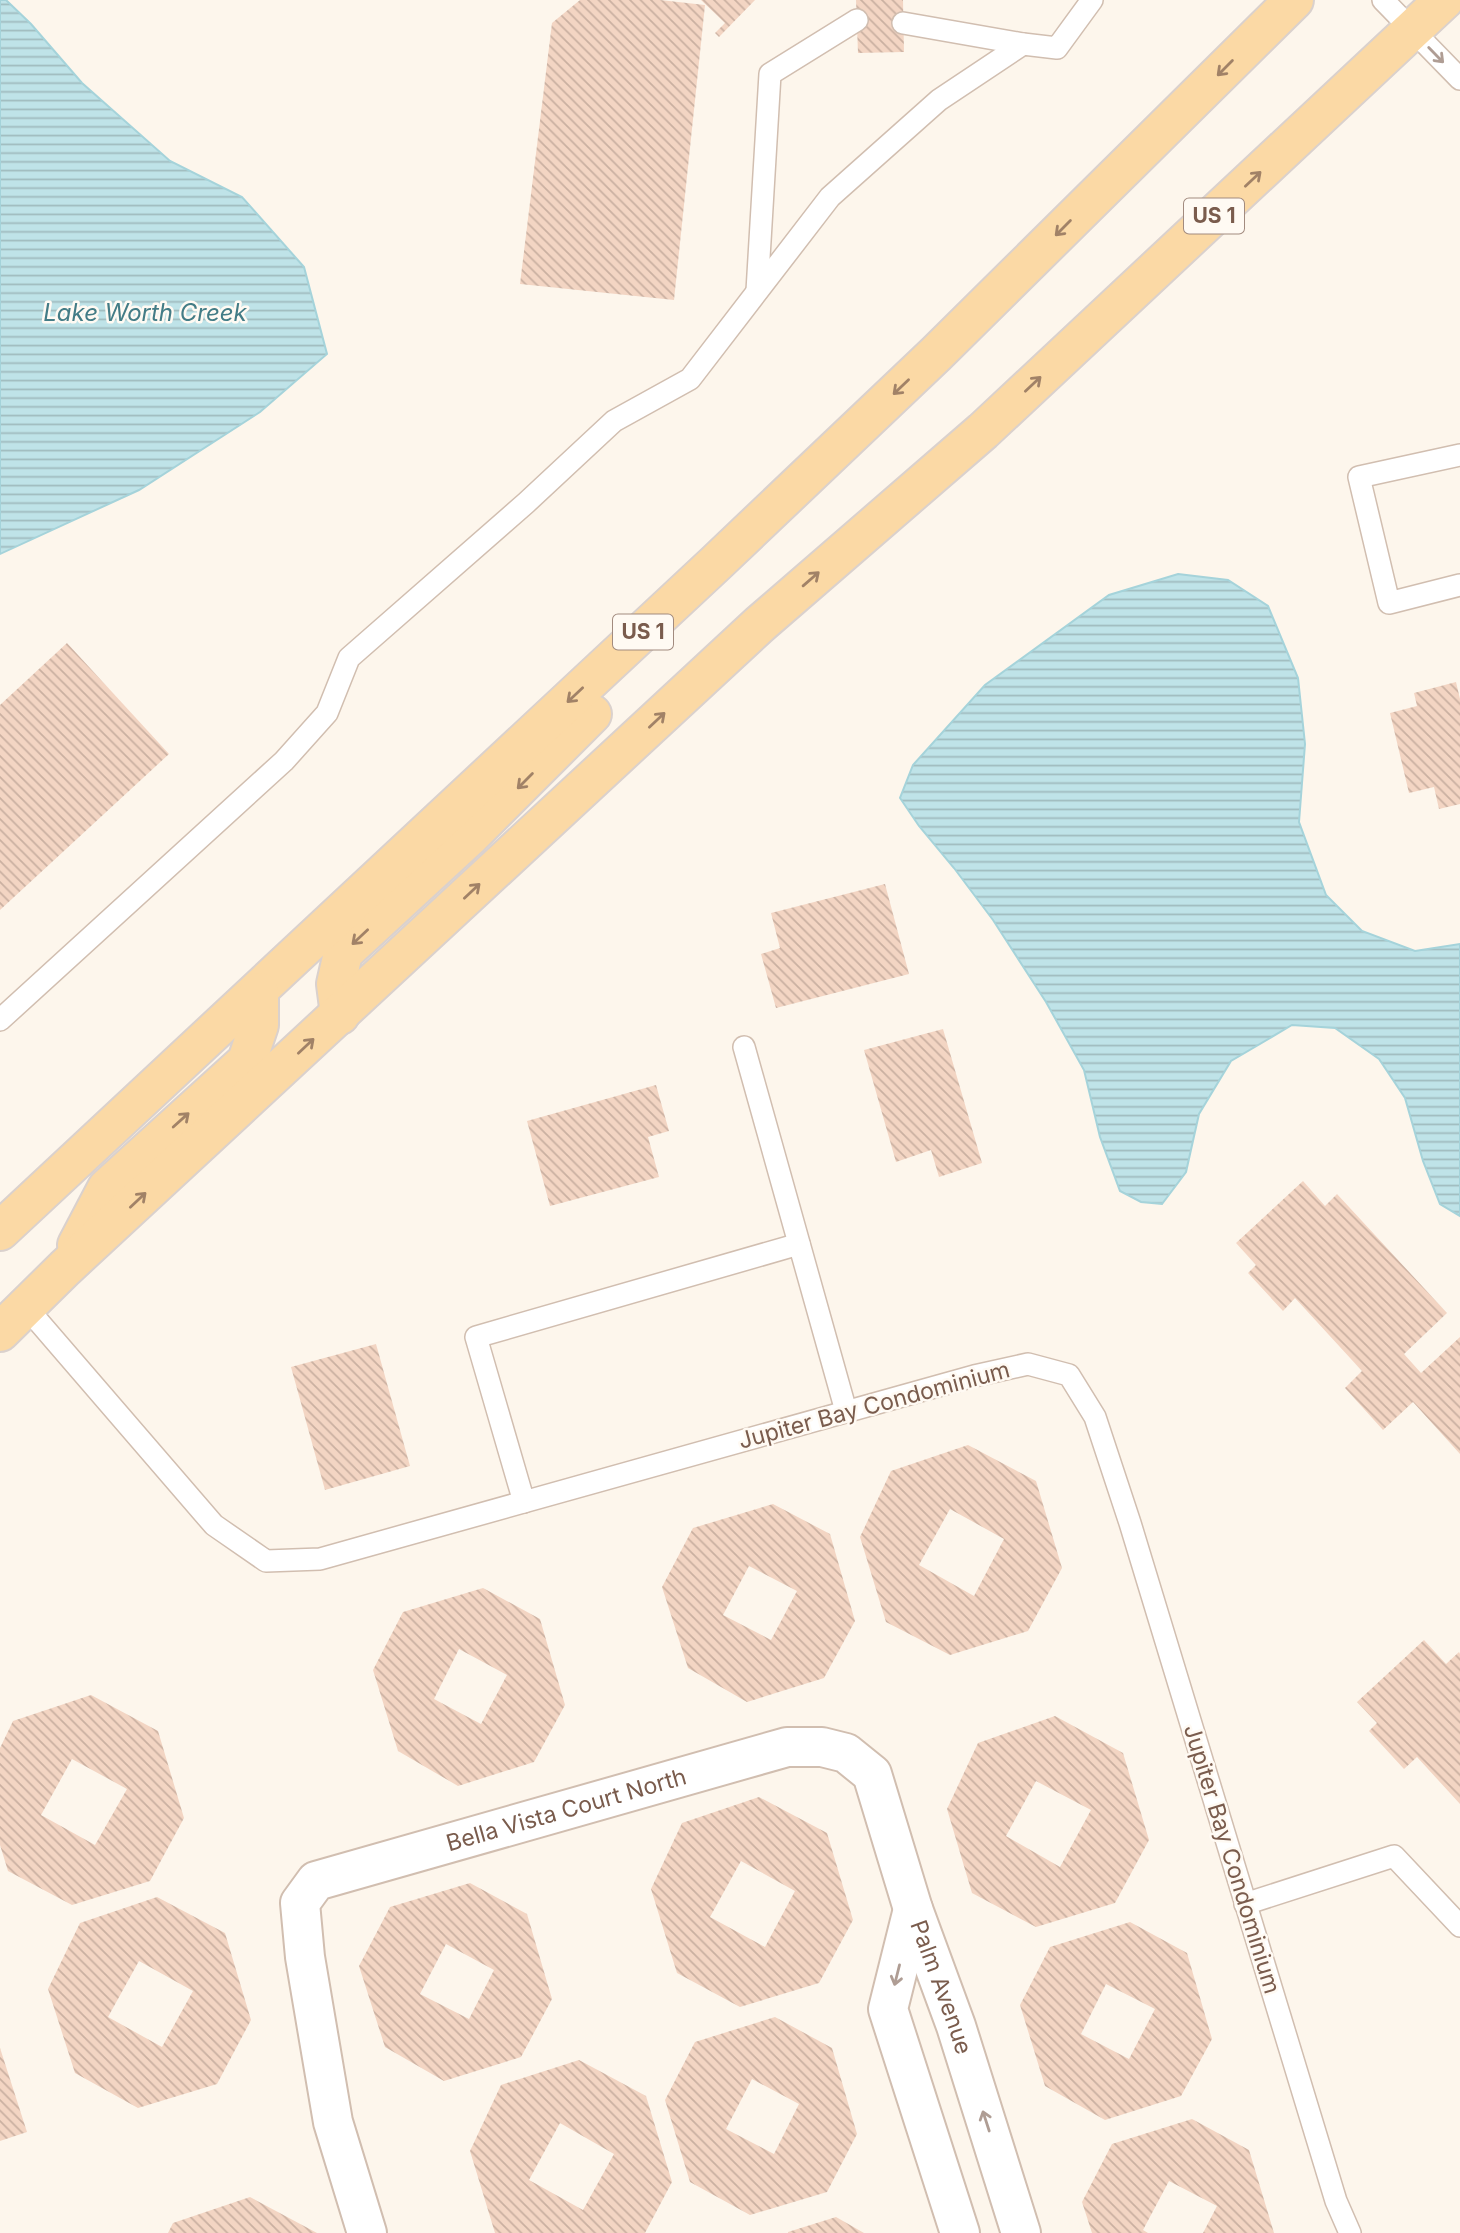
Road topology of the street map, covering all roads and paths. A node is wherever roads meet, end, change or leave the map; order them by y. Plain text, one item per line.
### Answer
1 (1092, 0) edge
2 (1294, 0) edge
3 (1383, 0) edge
4 (1444, 0) edge
5 (857, 20) dead end
6 (903, 23) dead end
7 (1412, 30) junction
8 (1023, 44) junction
9 (1460, 79) edge
10 (757, 291) junction
11 (1460, 455) edge
12 (715, 564) junction
13 (1460, 585) edge
14 (259, 992) junction
15 (340, 1015) junction
16 (0, 1020) edge
17 (744, 1048) dead end
18 (0, 1231) edge
19 (799, 1244) junction
20 (65, 1268) junction
21 (13, 1320) edge
22 (846, 1411) junction
23 (524, 1502) junction
24 (846, 1753) joint
25 (1245, 1904) junction
26 (913, 1909) junction
27 (1460, 1926) edge
28 (1000, 2164) junction
29 (943, 2179) junction
30 (367, 2233) edge
31 (960, 2233) edge
32 (1021, 2233) edge
33 (1350, 2233) edge

1 - 8 lane
2 -> 12 main road, US 1
3 - 7 lane
4 - 7 main road, US 1
5 - 10 lane
6 - 8 lane
7 -> 9 lane
15 -> 7 main road, US 1
8 - 10 lane
10 - 16 lane
11 - 13 lane
12 -> 14 main road, US 1
12 -> 15 main road
14 - 18 main road, US 1
20 -> 14 main road
20 -> 15 main road, US 1
17 - 19 lane
19 - 22 lane
19 - 23 lane
20 - 21 main road, US 1
21 - 23 lane, Jupiter Bay Condominium
22 - 23 lane, Jupiter Bay Condominium
22 - 25 lane, Jupiter Bay Condominium
24 - 26 street, Palm Avenue
24 - 30 street, Bella Vista Court North
25 - 27 lane
25 - 33 lane, Jupiter Bay Condominium
28 -> 26 street, Palm Avenue
26 -> 29 street
28 - 29 street
28 - 32 street, Palm Avenue
29 - 31 street

